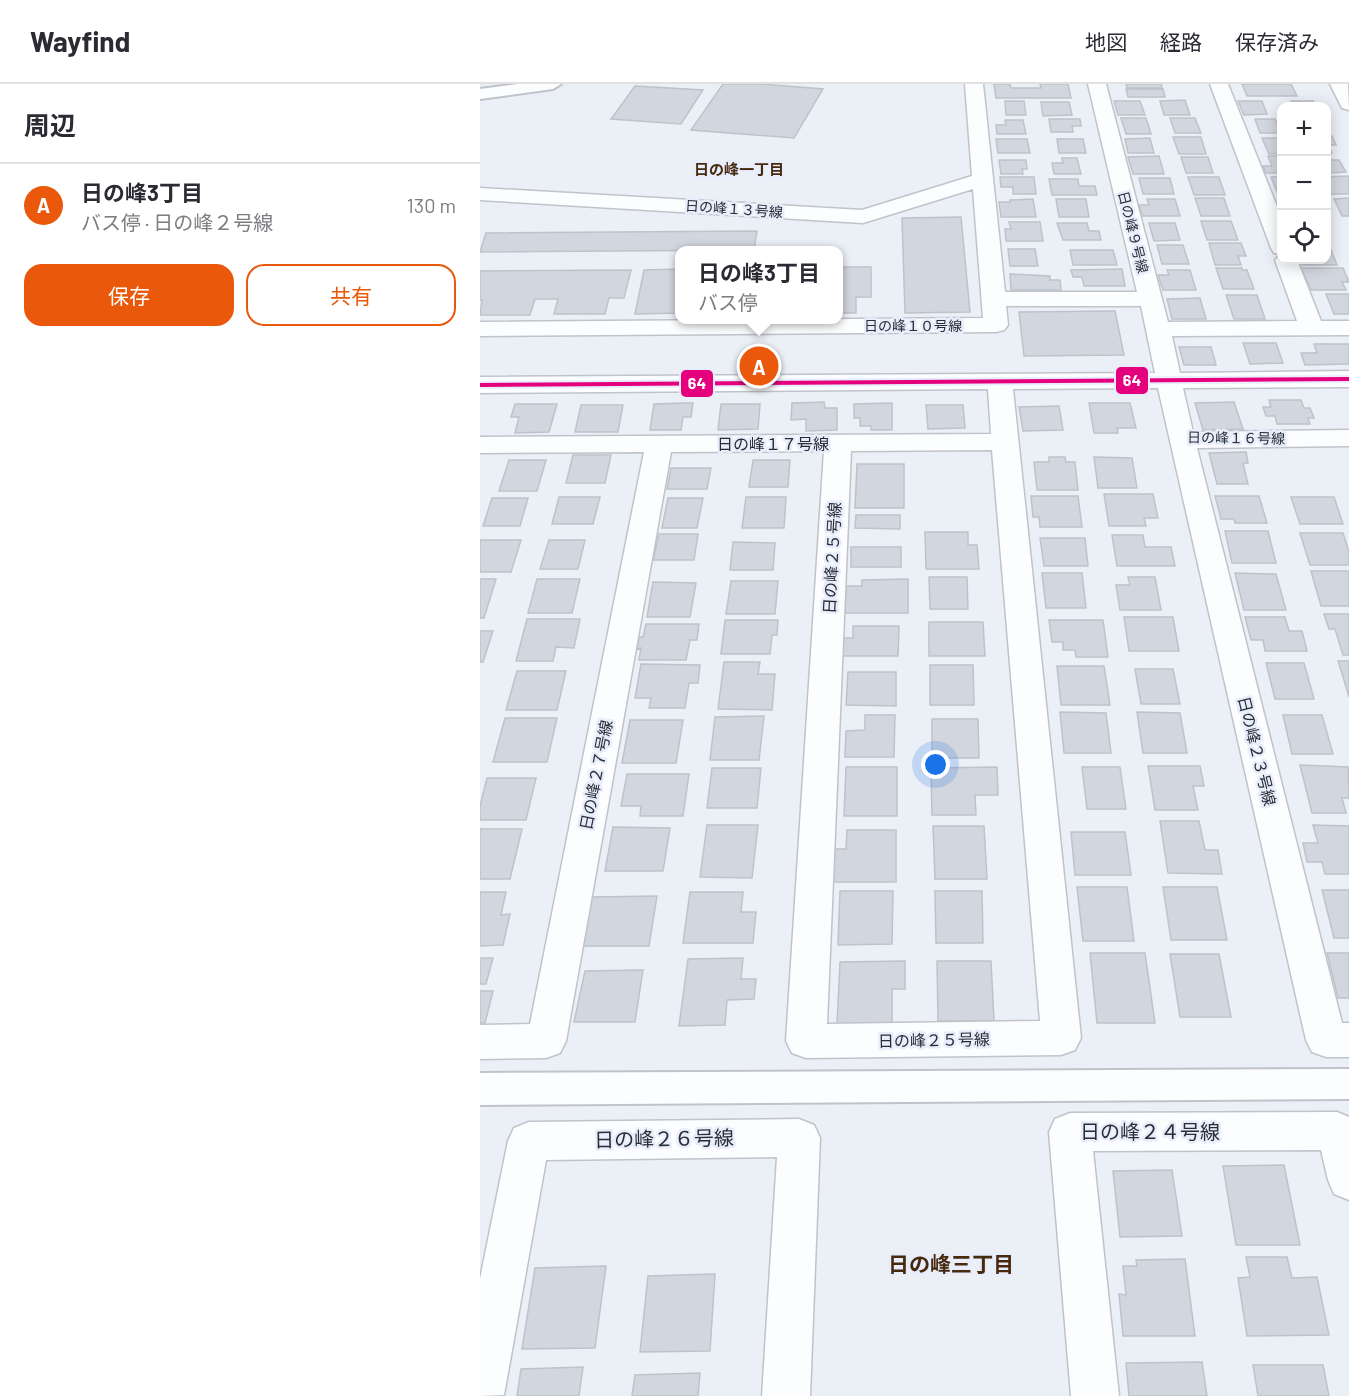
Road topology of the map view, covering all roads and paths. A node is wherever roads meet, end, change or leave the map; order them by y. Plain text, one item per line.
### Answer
1 (553, 84) edge
2 (974, 84) edge
3 (1096, 84) edge
4 (1219, 84) edge
5 (1338, 84) edge
6 (480, 93) edge
7 (1349, 104) edge
8 (983, 179) junction
9 (480, 194) edge
10 (1277, 237) edge
11 (1288, 264) edge
12 (994, 299) junction
13 (1150, 299) junction
14 (480, 328) edge
15 (1312, 328) junction
16 (1349, 328) edge
17 (1158, 329) junction
18 (1349, 379) edge
19 (1168, 380) junction
20 (1000, 381) junction
21 (480, 385) edge
22 (1349, 438) edge
23 (1182, 440) junction
24 (1005, 442) junction
25 (659, 444) junction
26 (838, 444) junction
27 (482, 452) edge
28 (1349, 1040) edge
29 (480, 1042) edge
30 (1349, 1084) edge
31 (480, 1089) edge
32 (1349, 1179) edge
33 (480, 1395) edge
34 (786, 1396) edge
35 (1095, 1396) edge

1 - 6 street
2 - 8 street, 日の峰１０号線
3 - 13 street, 日の峰９号線
4 - 10 street
5 - 7 street
8 - 9 street, 日の峰１３号線
8 - 12 street, 日の峰１０号線
11 - 15 street
12 - 13 street
12 - 14 street, 日の峰１０号線
13 - 17 street, 日の峰９号線
15 - 16 street
15 - 17 street
17 - 19 street, 日の峰９号線
18 - 19 street
19 - 20 street
19 - 23 street, 日の峰１６号線
20 - 21 street
20 - 24 street
22 - 23 street, 日の峰１６号線
23 - 28 street, 日の峰２３号線
24 - 26 street, 日の峰１７号線
24 - 26 street, 日の峰２５号線
25 - 26 street, 日の峰１７号線
25 - 27 street, 日の峰１７号線
25 - 29 street, 日の峰２７号線
30 - 31 street
32 - 35 street, 日の峰２４号線
33 - 34 street, 日の峰２６号線

